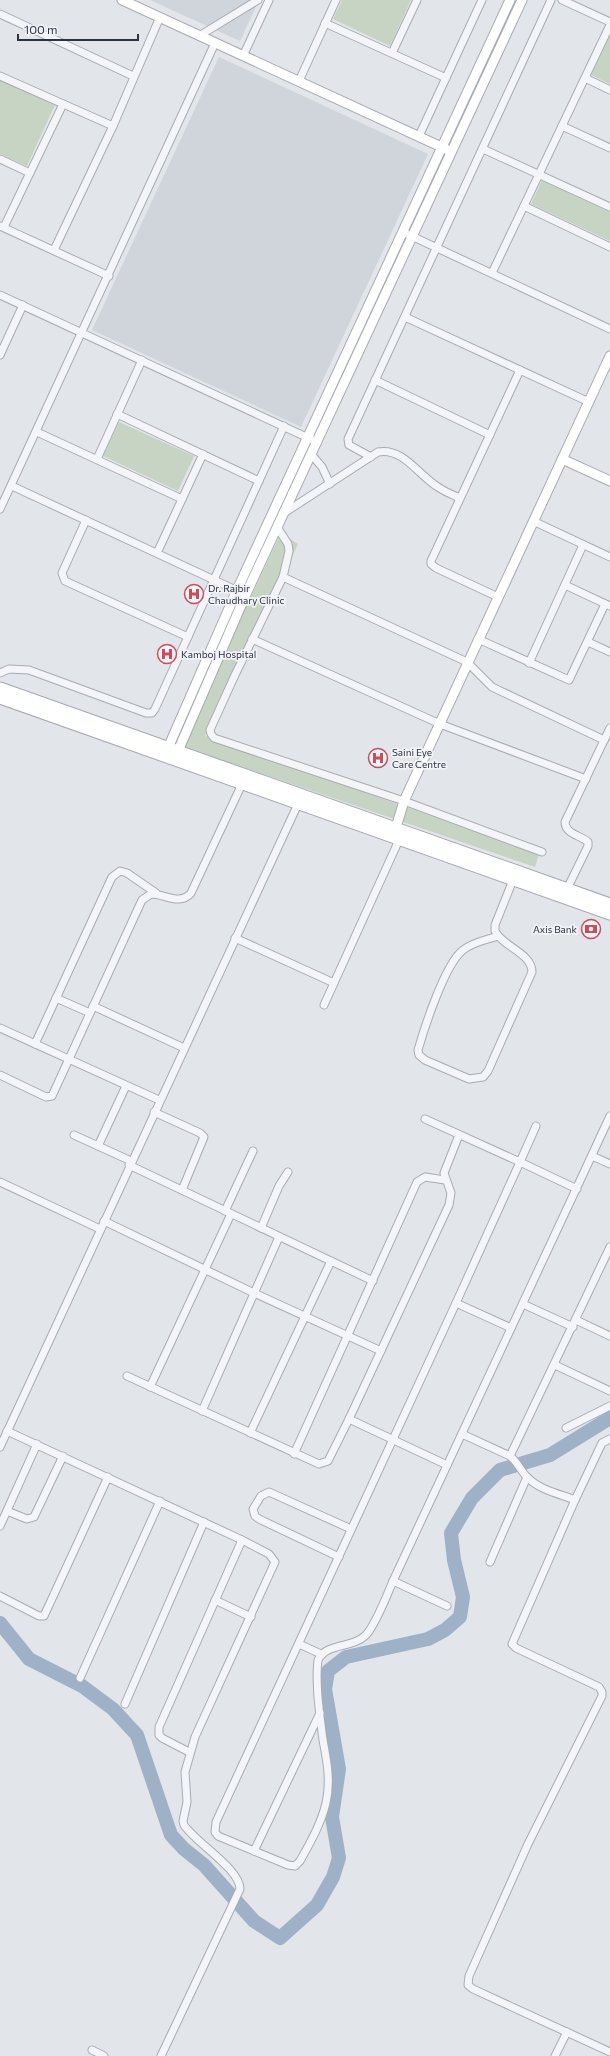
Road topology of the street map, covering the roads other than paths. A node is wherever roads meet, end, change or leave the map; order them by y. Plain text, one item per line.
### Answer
1 (122, 0) edge
2 (258, 0) edge
3 (269, 0) edge
4 (336, 0) edge
5 (417, 0) edge
6 (482, 0) edge
7 (510, 0) edge
8 (522, 0) edge
9 (551, 0) edge
10 (562, 0) edge
11 (0, 14) edge
12 (160, 18) junction
13 (325, 22) junction
14 (610, 24) edge
15 (199, 36) junction
16 (215, 43) junction
17 (392, 53) junction
18 (243, 56) junction
19 (0, 76) edge
20 (133, 76) junction
21 (446, 78) junction
22 (585, 78) junction
23 (299, 81) junction
24 (610, 90) edge
25 (63, 104) junction
26 (113, 126) junction
27 (562, 126) junction
28 (419, 136) junction
29 (610, 148) edge
30 (446, 149) junction
31 (483, 149) junction
32 (0, 160) edge
33 (30, 173) junction
34 (539, 174) junction
35 (524, 206) junction
36 (610, 207) edge
37 (2, 226) edge
38 (407, 234) junction
39 (610, 247) edge
40 (437, 248) junction
41 (54, 250) junction
42 (492, 273) junction
43 (109, 276) junction
44 (0, 295) edge
45 (23, 305) junction
46 (405, 317) junction
47 (610, 329) edge
48 (82, 333) junction
49 (0, 355) edge
50 (610, 356) edge
51 (142, 360) junction
52 (608, 366) edge
53 (520, 370) junction
54 (375, 380) junction
55 (589, 402) junction
56 (117, 414) junction
57 (284, 426) junction
58 (37, 432) junction
59 (490, 435) junction
60 (308, 437) junction
61 (317, 442) junction
62 (203, 454) junction
63 (311, 454) junction
64 (370, 457) junction
65 (97, 459) junction
66 (562, 459) junction
67 (259, 481) junction
68 (610, 481) edge
69 (330, 484) junction
70 (12, 486) junction
71 (460, 498) junction
72 (182, 499) junction
73 (0, 509) edge
74 (284, 514) junction
75 (86, 520) junction
76 (533, 522) junction
77 (277, 527) junction
78 (583, 545) junction
79 (157, 553) junction
80 (610, 557) edge
81 (283, 577) junction
82 (214, 580) junction
83 (564, 585) junction
84 (237, 590) junction
85 (246, 594) junction
86 (498, 597) junction
87 (608, 605) edge
88 (188, 637) junction
89 (478, 639) junction
90 (252, 640) junction
91 (588, 642) junction
92 (610, 652) edge
93 (467, 662) junction
94 (529, 663) junction
95 (0, 672) edge
96 (0, 688) edge
97 (0, 698) edge
98 (440, 724) junction
99 (610, 728) edge
100 (604, 740) junction
101 (172, 752) junction
102 (586, 779) junction
103 (242, 784) junction
104 (404, 801) junction
105 (298, 804) junction
106 (396, 836) junction
107 (542, 852) dead end
108 (513, 880) junction
109 (567, 889) junction
110 (156, 894) junction
111 (610, 904) edge
112 (610, 914) edge
113 (498, 936) junction
114 (235, 938) junction
115 (334, 983) junction
116 (56, 998) junction
117 (324, 1005) dead end
118 (93, 1006) junction
119 (90, 1013) junction
120 (0, 1028) edge
121 (35, 1044) junction
122 (184, 1048) junction
123 (69, 1059) junction
124 (0, 1075) edge
125 (126, 1086) junction
126 (159, 1100) junction
127 (154, 1112) junction
128 (610, 1116) edge
129 (425, 1119) dead end
130 (536, 1126) dead end
131 (74, 1135) dead end
132 (459, 1135) junction
133 (98, 1146) junction
134 (253, 1151) dead end
135 (592, 1156) junction
136 (520, 1162) junction
137 (130, 1163) junction
138 (610, 1164) edge
139 (288, 1172) dead end
140 (445, 1180) junction
141 (0, 1182) edge
142 (577, 1189) junction
143 (182, 1190) junction
144 (228, 1212) junction
145 (104, 1221) junction
146 (261, 1228) junction
147 (100, 1229) junction
148 (279, 1236) junction
149 (610, 1247) edge
150 (331, 1261) junction
151 (206, 1270) junction
152 (373, 1281) junction
153 (254, 1293) junction
154 (456, 1303) junction
155 (523, 1304) junction
156 (305, 1317) junction
157 (575, 1323) junction
158 (511, 1328) junction
159 (348, 1336) junction
160 (610, 1336) edge
161 (381, 1351) junction
162 (555, 1365) junction
163 (127, 1376) dead end
164 (150, 1387) junction
165 (610, 1391) edge
166 (610, 1406) edge
167 (202, 1411) junction
168 (349, 1419) junction
169 (566, 1428) dead end
170 (7, 1430) junction
171 (250, 1433) junction
172 (462, 1434) junction
173 (392, 1439) junction
174 (610, 1439) edge
175 (37, 1444) junction
176 (0, 1447) edge
177 (294, 1454) junction
178 (63, 1456) junction
179 (513, 1458) junction
180 (447, 1465) junction
181 (108, 1477) junction
182 (527, 1478) junction
183 (574, 1500) junction
184 (160, 1501) junction
185 (7, 1511) junction
186 (204, 1522) junction
187 (0, 1526) edge
188 (351, 1529) junction
189 (242, 1540) junction
190 (339, 1557) junction
191 (490, 1562) dead end
192 (393, 1581) junction
193 (0, 1596) edge
194 (215, 1600) junction
195 (447, 1606) dead end
196 (251, 1616) junction
197 (299, 1644) junction
198 (321, 1654) junction
199 (80, 1678) dead end
200 (125, 1704) dead end
201 (320, 1712) junction
202 (189, 1752) junction
203 (254, 1851) junction
204 (567, 2032) junction
205 (92, 2050) dead end
206 (610, 2051) edge
207 (104, 2056) edge
208 (161, 2056) edge
209 (555, 2056) edge

1 - 12 street
2 - 15 street
3 - 18 street
4 - 13 street
5 - 17 street
6 - 21 street
7 - 30 street
8 - 30 street
9 - 31 street
10 - 14 street
11 - 20 street
12 - 15 street
12 - 20 street
13 - 17 street
13 - 23 street
14 - 22 street
15 - 16 street
16 - 18 street
16 - 43 street
17 - 21 street
18 - 23 street
19 - 25 street
20 - 26 street
21 - 28 street
22 - 24 street
22 - 27 street
23 - 28 street
25 - 26 street
25 - 33 street
26 - 41 street
27 - 29 street
27 - 34 street
28 - 30 street
30 - 38 street
31 - 34 street
31 - 40 street
32 - 33 street
33 - 37 street
34 - 35 street
34 - 36 street
35 - 39 street
35 - 42 street
37 - 41 street
38 - 40 street
38 - 60 street
38 - 61 street
40 - 42 street
40 - 46 street
41 - 43 street
42 - 47 street
43 - 48 street
44 - 45 street
45 - 48 street
45 - 49 street
46 - 53 street
46 - 54 street
48 - 51 street
48 - 58 street
50 - 52 street
51 - 56 street
51 - 57 street
52 - 55 street
53 - 55 street
53 - 59 street
54 - 59 street
54 - 64 street
55 - 66 street
56 - 62 street
56 - 65 street
57 - 60 street
57 - 67 street
58 - 65 street
58 - 70 street
59 - 71 street
60 - 61 street
60 - 84 street
61 - 63 street
62 - 67 street
62 - 72 street
63 - 69 street
63 - 74 street
64 - 69 street
64 - 71 street
65 - 72 street
66 - 68 street
66 - 76 street
67 - 82 street
69 - 74 street
70 - 73 street
70 - 75 street
71 - 86 street
72 - 79 street
74 - 77 street
75 - 79 street
75 - 88 street
76 - 78 street
76 - 86 street
77 - 81 street
77 - 85 street
78 - 80 street
78 - 83 street
79 - 82 street
81 - 90 street
81 - 93 street
82 - 84 street
82 - 88 street
83 - 87 street
83 - 94 street
84 - 85 street
84 - 101 street
85 - 101 street
86 - 89 street
87 - 91 street
88 - 95 street
89 - 93 street
89 - 94 street
90 - 98 street
90 - 104 street
91 - 92 street
91 - 94 street
93 - 98 street
93 - 100 street
96 - 101 main road
97 - 101 main road
98 - 102 street
98 - 104 street
99 - 100 street
100 - 102 street
101 - 103 main road
101 - 106 main road
102 - 109 street
103 - 105 main road
103 - 110 street
104 - 106 street
104 - 107 street
105 - 106 main road
105 - 114 street
106 - 108 main road
106 - 109 main road
106 - 115 street
108 - 112 main road
108 - 113 street
109 - 111 main road
110 - 116 street
110 - 118 street
113 - 113 street
114 - 115 street
114 - 122 street
115 - 117 street
116 - 119 street
116 - 121 street
118 - 119 street
118 - 122 street
119 - 123 street
120 - 121 street
121 - 123 street
122 - 126 street
123 - 124 street
123 - 125 street
125 - 126 street
125 - 133 street
126 - 127 street
127 - 137 street
127 - 143 street
128 - 135 street
129 - 132 street
130 - 136 street
131 - 133 street
132 - 136 street
132 - 140 street
133 - 137 street
134 - 144 street
135 - 138 street
135 - 142 street
136 - 142 street
136 - 154 street
137 - 143 street
137 - 145 street
139 - 146 street
140 - 152 street
140 - 161 street
141 - 147 street
142 - 155 street
143 - 144 street
144 - 146 street
144 - 151 street
145 - 147 street
145 - 151 street
146 - 148 street
147 - 170 street
148 - 150 street
148 - 153 street
149 - 157 street
150 - 152 street
150 - 156 street
151 - 153 street
151 - 164 street
152 - 159 street
153 - 156 street
153 - 167 street
154 - 158 street
154 - 173 street
155 - 157 street
155 - 158 street
156 - 159 street
156 - 171 street
157 - 160 street
157 - 162 street
158 - 172 street
159 - 161 street
159 - 177 street
161 - 168 street
162 - 165 street
162 - 179 street
163 - 164 street
164 - 167 street
166 - 169 street
167 - 171 street
168 - 173 street
168 - 177 street
170 - 175 street
170 - 176 street
171 - 177 street
172 - 179 street
172 - 180 street
173 - 180 street
173 - 188 street
174 - 183 street
175 - 178 street
175 - 185 street
178 - 181 street
178 - 185 street
179 - 182 street
180 - 192 street
181 - 184 street
181 - 193 street
182 - 183 street
182 - 191 street
183 - 204 street
184 - 186 street
184 - 199 street
185 - 187 street
186 - 189 street
186 - 200 street
188 - 190 street
188 - 190 street
189 - 194 street
189 - 196 street
190 - 197 street
192 - 195 street
192 - 198 street
194 - 196 street
194 - 202 street
196 - 202 street
197 - 198 street
197 - 203 street
198 - 201 street
201 - 203 street
201 - 203 street
202 - 208 street
204 - 206 street
204 - 209 street
205 - 207 street

